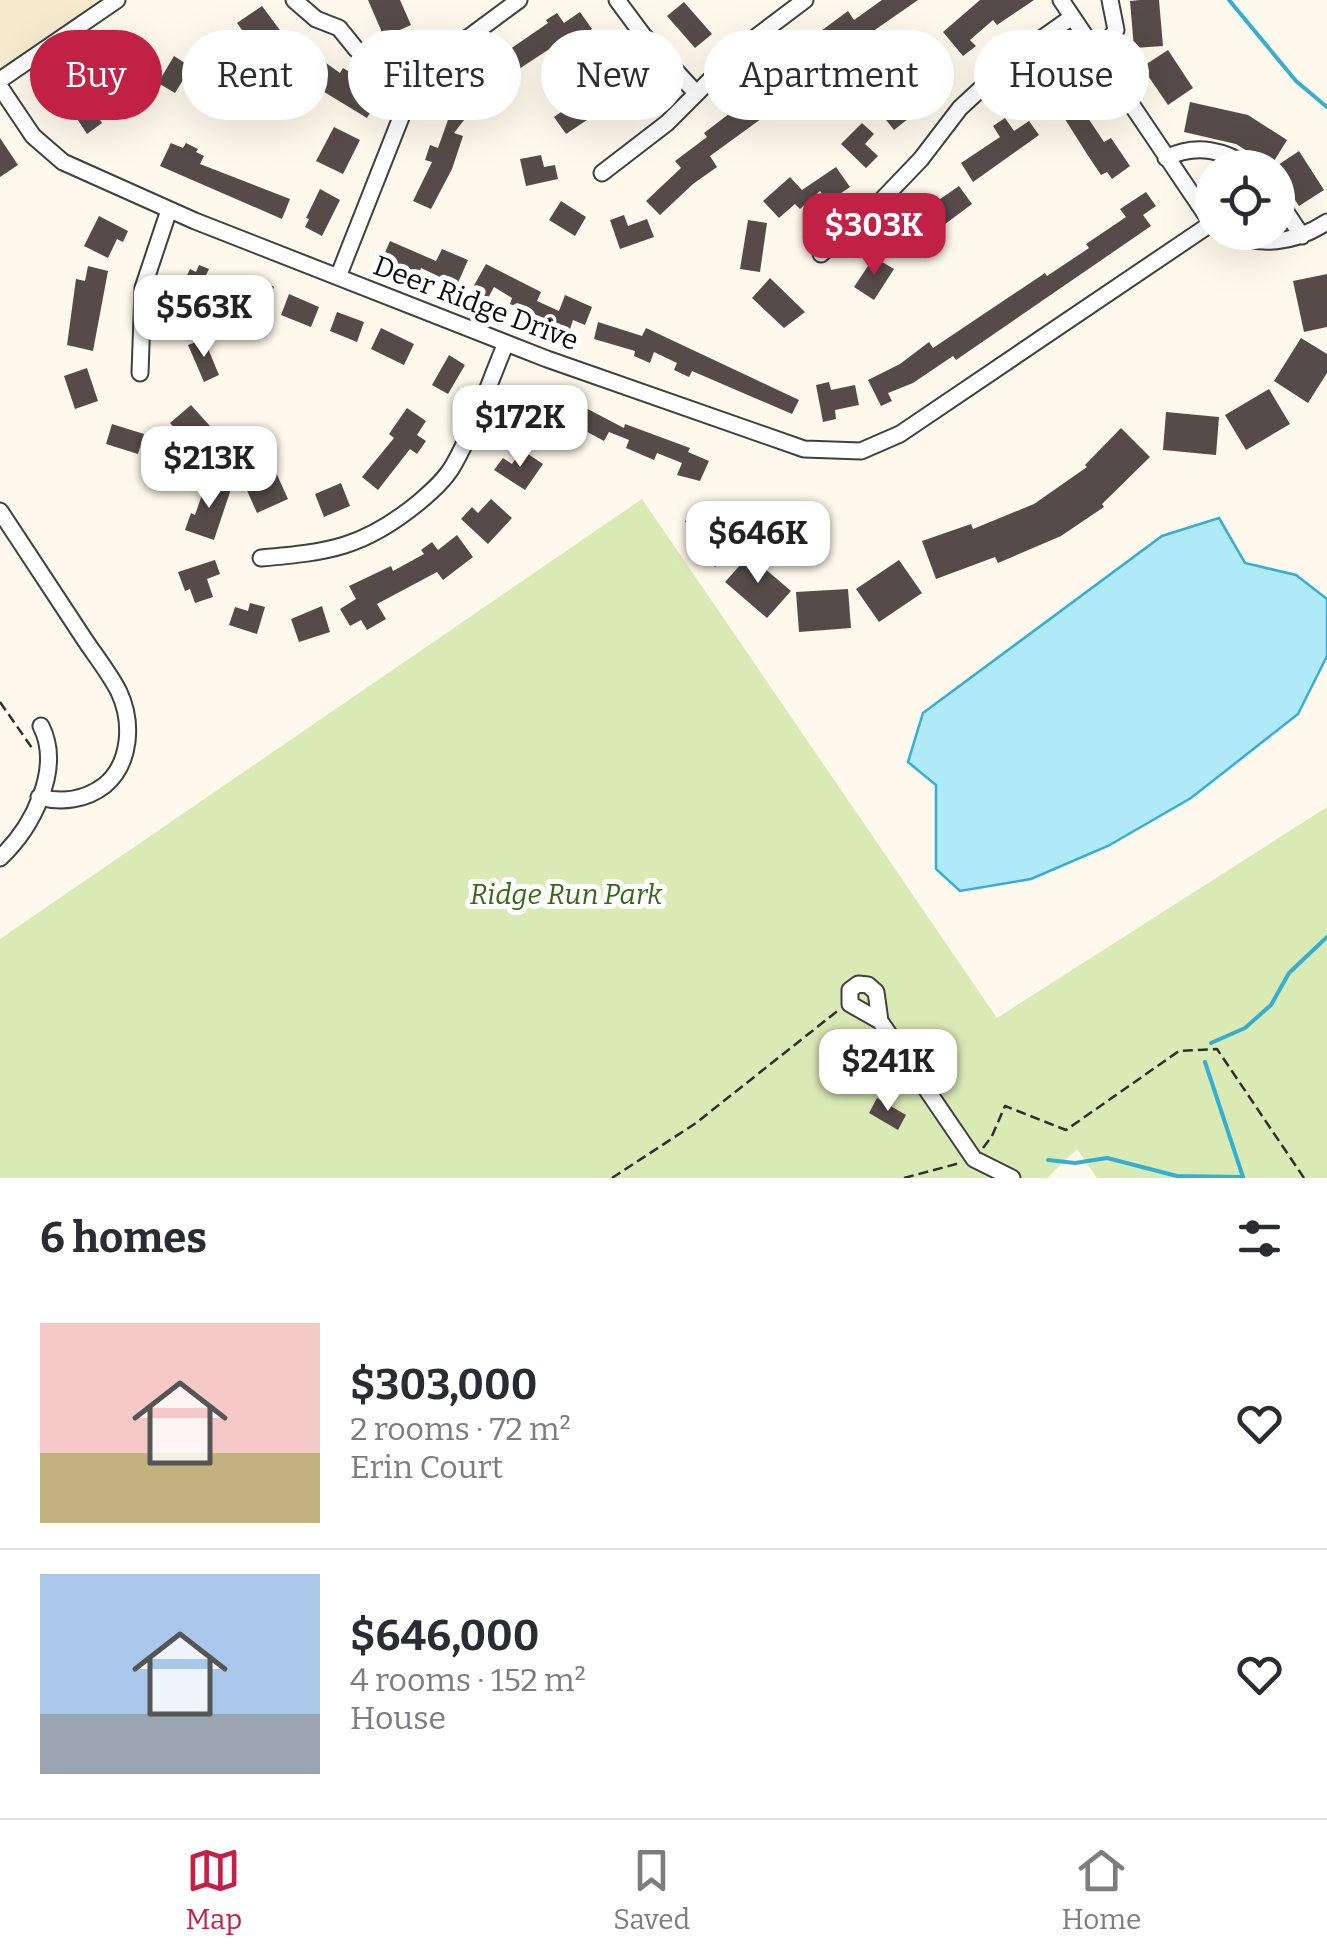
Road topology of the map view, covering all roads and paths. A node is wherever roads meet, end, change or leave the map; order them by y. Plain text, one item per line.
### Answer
1 (117, 0) edge
2 (294, 0) edge
3 (519, 0) edge
4 (617, 0) edge
5 (805, 0) edge
6 (1061, 0) edge
7 (1110, 0) edge
8 (1072, 17) junction
9 (479, 30) edge
10 (1081, 30) edge
11 (1116, 30) edge
12 (348, 40) edge
13 (0, 84) edge
14 (696, 94) junction
15 (400, 120) edge
16 (1141, 120) edge
17 (1210, 150) edge
18 (1166, 158) junction
19 (602, 172) dead end
20 (1195, 200) edge
21 (169, 210) junction
22 (1327, 222) edge
23 (1295, 226) edge
24 (1195, 235) edge
25 (1302, 236) junction
26 (1295, 239) edge
27 (820, 254) dead end
28 (338, 277) junction
29 (506, 343) junction
30 (140, 373) dead end
31 (0, 512) edge
32 (261, 558) dead end
33 (0, 702) edge
34 (41, 726) dead end
35 (47, 770) junction
36 (39, 798) junction
37 (0, 858) edge
38 (850, 1004) junction
39 (880, 1021) junction
40 (974, 1159) junction
41 (612, 1178) edge
42 (904, 1178) edge
43 (1012, 1178) edge
44 (1304, 1178) edge

1 - 13 street
2 - 12 street
3 - 9 street
4 - 14 street
5 - 14 street
6 - 8 street
7 - 11 street
8 - 10 street
8 - 27 street
13 - 21 street, Deer Ridge Drive
14 - 19 street
15 - 28 street
16 - 18 street
17 - 18 street
18 - 20 street
21 - 28 street, Deer Ridge Drive
21 - 30 street
22 - 25 street
23 - 25 street
24 - 29 street, Deer Ridge Drive
25 - 26 street
28 - 29 street, Deer Ridge Drive
29 - 32 street
31 - 36 street
33 - 35 path
34 - 35 street
35 - 36 street
36 - 37 street
38 - 39 street
38 - 39 street
38 - 41 path
39 - 40 street
40 - 42 path
40 - 43 street
40 - 44 path

